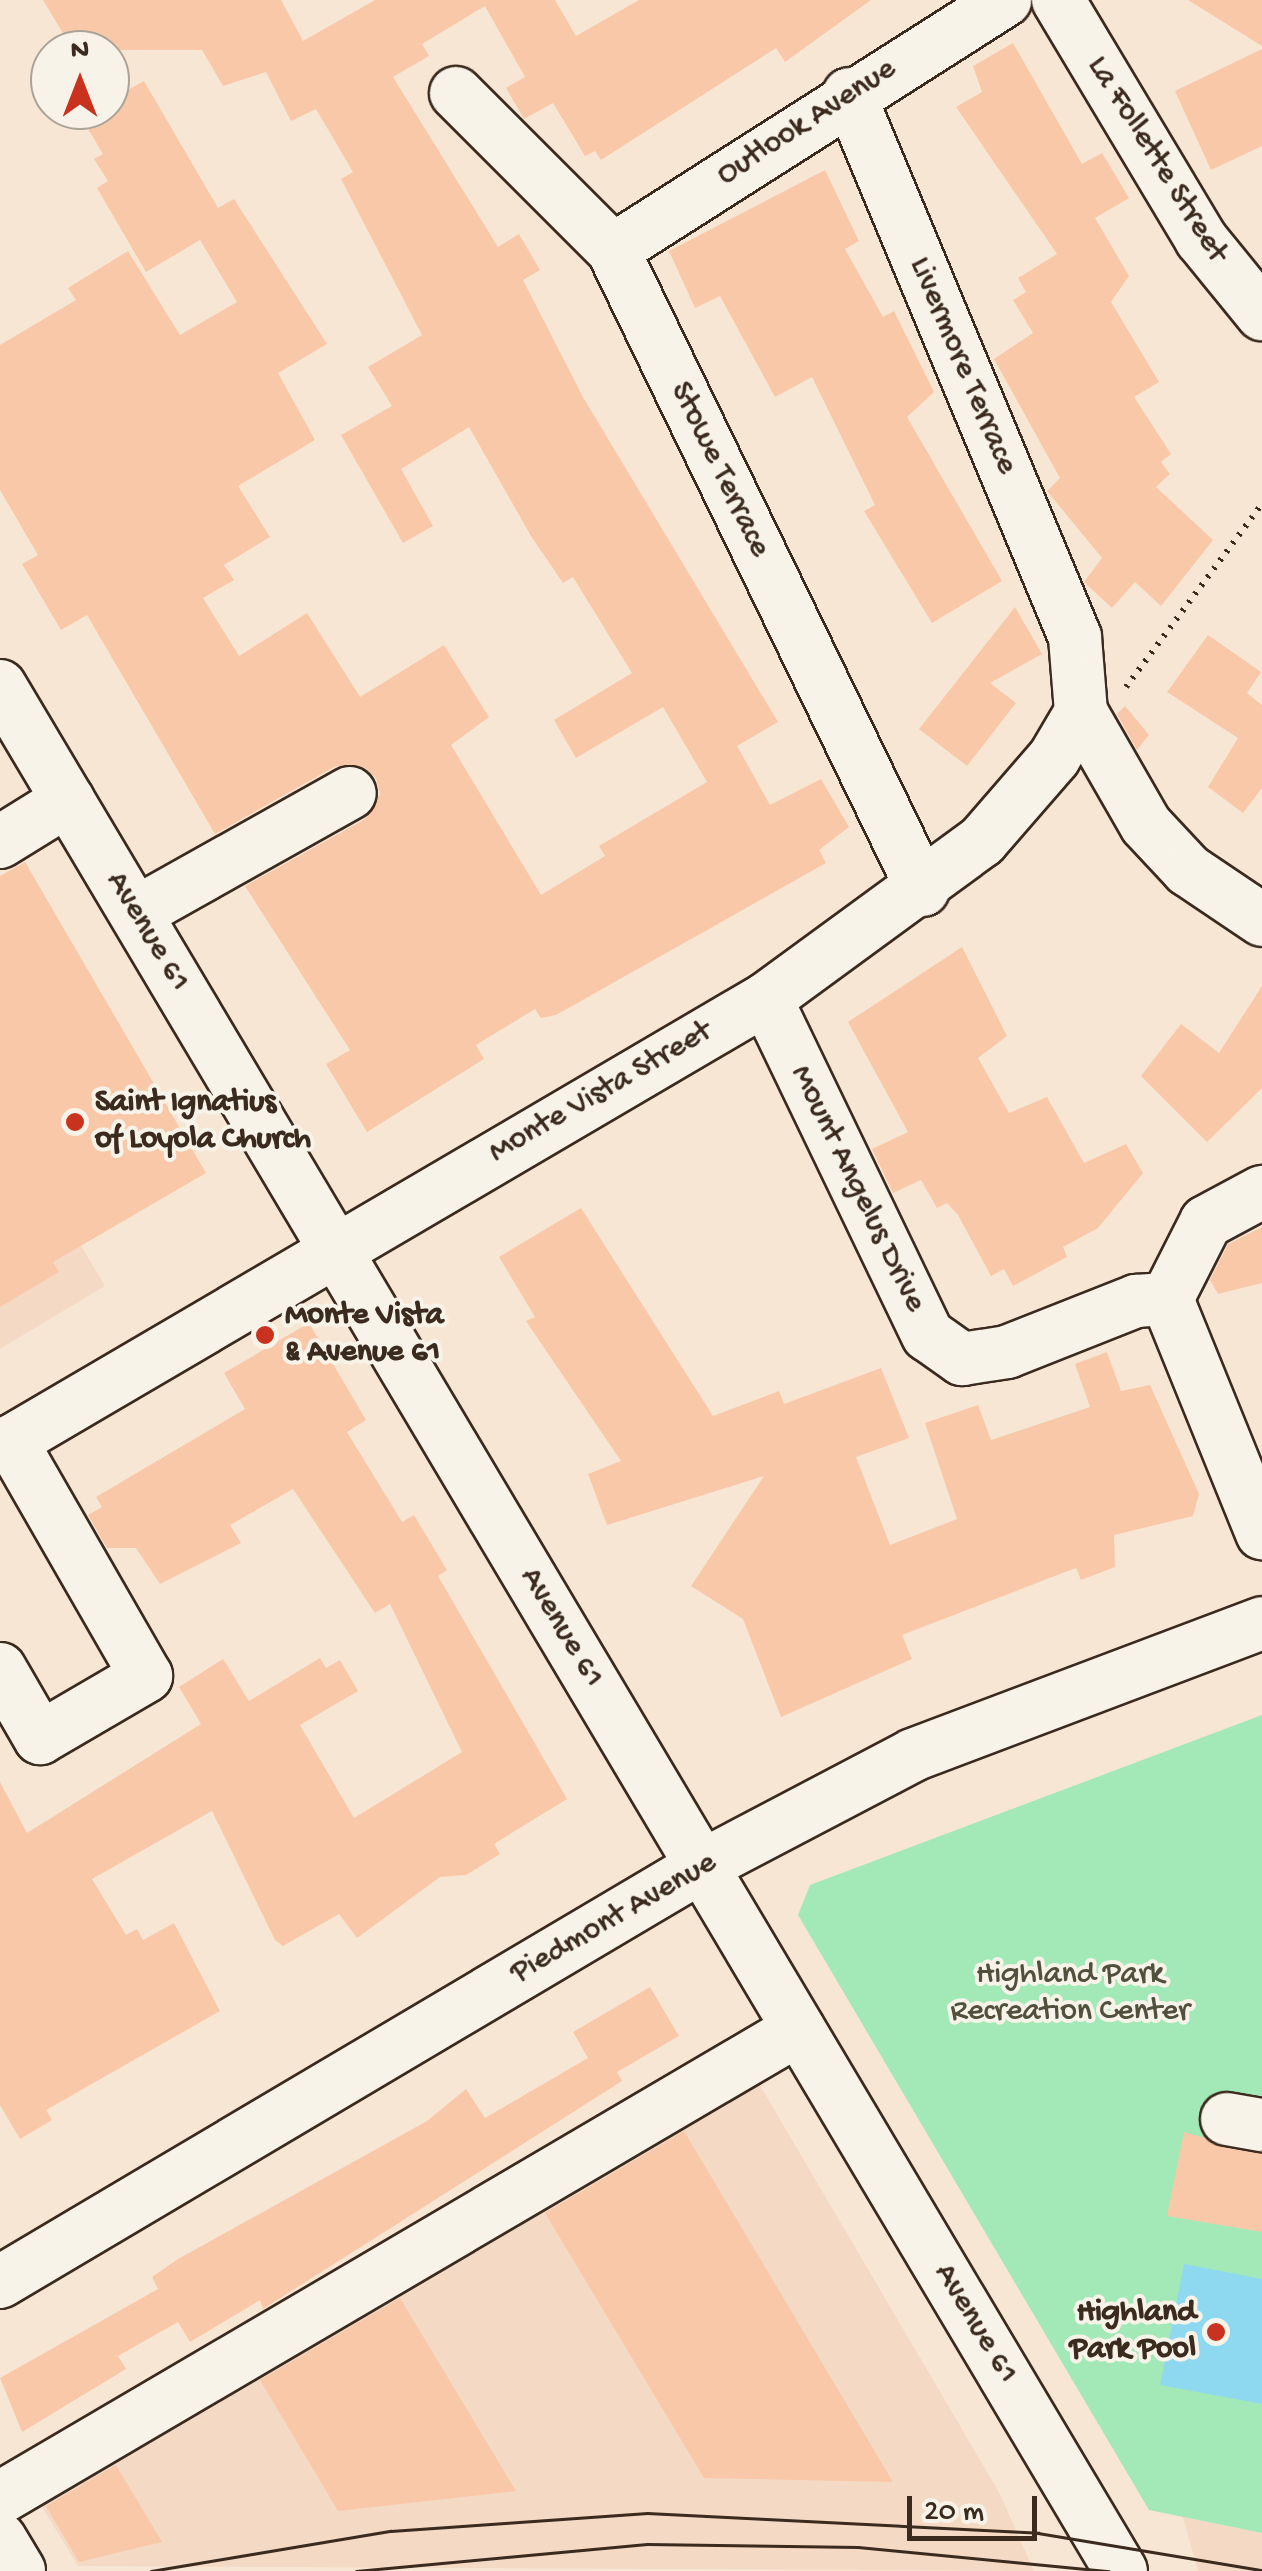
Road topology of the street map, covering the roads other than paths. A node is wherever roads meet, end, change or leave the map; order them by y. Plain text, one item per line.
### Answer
1 (1004, 0) edge
2 (1058, 0) edge
3 (456, 93) dead end
4 (849, 94) junction
5 (612, 250) junction
6 (1262, 314) edge
7 (0, 686) edge
8 (1081, 712) junction
9 (350, 793) dead end
10 (68, 800) junction
11 (0, 842) edge
12 (923, 890) junction
13 (136, 914) junction
14 (1262, 920) edge
15 (766, 999) junction
16 (1262, 1192) edge
17 (338, 1250) junction
18 (1167, 1300) junction
19 (5, 1445) edge
20 (1262, 1533) edge
21 (1262, 1623) edge
22 (0, 1669) edge
23 (702, 1866) junction
24 (799, 2029) junction
25 (0, 2282) edge
26 (0, 2498) edge
27 (0, 2539) edge
28 (19, 2571) edge
29 (1121, 2571) edge

1 - 4 street, Outlook Avenue
2 - 6 street, La Follette Street
3 - 5 street, Stowe Terrace
4 - 5 street, Outlook Avenue
4 - 8 street, Livermore Terrace
5 - 12 street, Stowe Terrace
7 - 10 street, Avenue 61
8 - 12 street, Monte Vista Street
8 - 14 street
9 - 13 street
10 - 11 street
10 - 13 street, Avenue 61
12 - 15 street, Monte Vista Street
13 - 17 street, Avenue 61
15 - 17 street, Monte Vista Street
15 - 18 street, Mount Angelus Drive
16 - 18 street
17 - 19 street, Monte Vista Street
17 - 23 street, Avenue 61
18 - 20 street
19 - 22 street
21 - 23 street, Piedmont Avenue
23 - 24 street, Avenue 61
23 - 25 street, Piedmont Avenue
24 - 26 street
24 - 29 street, Avenue 61
27 - 28 street

